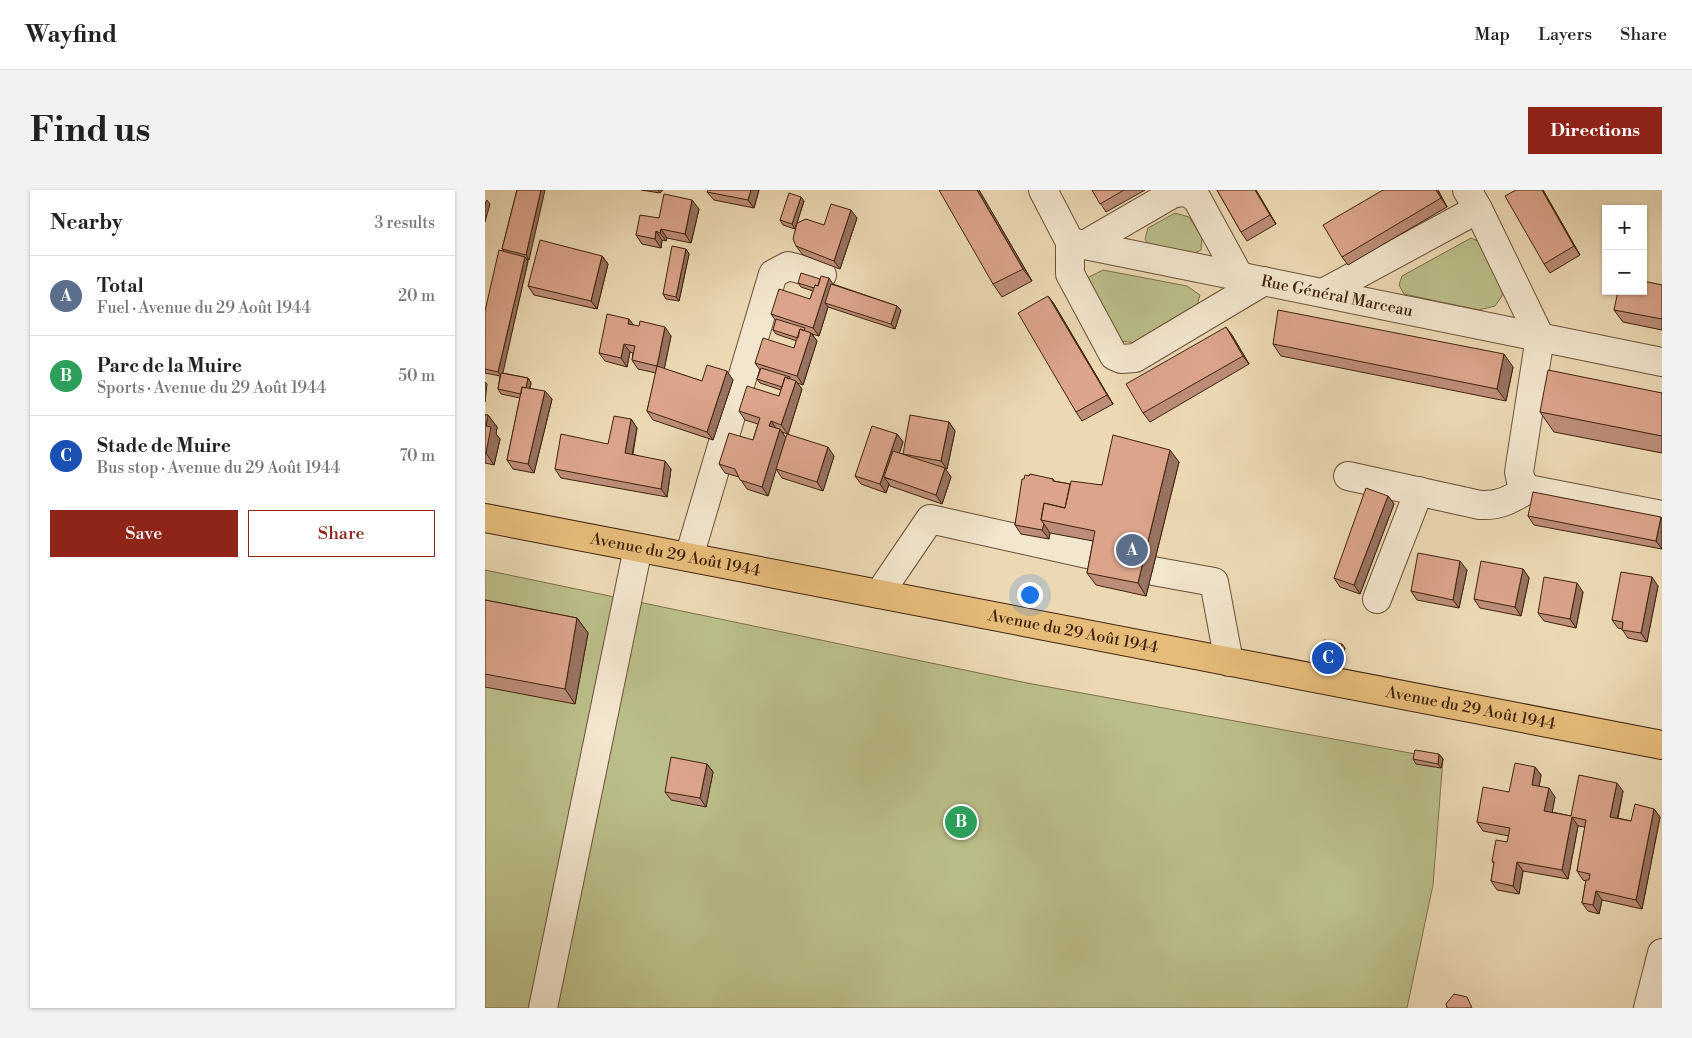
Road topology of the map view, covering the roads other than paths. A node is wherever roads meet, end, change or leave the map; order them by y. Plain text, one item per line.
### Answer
1 (1043, 190) edge
2 (1472, 200) edge
3 (1077, 244) junction
4 (822, 275) edge
5 (1251, 279) junction
6 (1323, 293) junction
7 (1539, 337) junction
8 (1662, 362) edge
9 (1348, 476) dead end
10 (1528, 489) junction
11 (1419, 491) junction
12 (1662, 515) edge
13 (485, 518) edge
14 (638, 548) junction
15 (689, 557) junction
16 (1101, 557) edge
17 (1153, 571) dead end
18 (879, 594) junction
19 (1377, 599) dead end
20 (1229, 662) junction
21 (1662, 745) edge
22 (1662, 952) edge
23 (543, 1008) edge
24 (1648, 1008) edge

1 - 3 street
2 - 6 street
2 - 7 street
3 - 5 street, Rue Général Marceau
3 - 5 street
3 - 5 street
4 - 15 street
5 - 6 street, Rue Général Marceau
6 - 7 street, Rue Général Marceau
7 - 8 street, Rue Général Marceau
7 - 10 street
9 - 11 street
10 - 11 street
10 - 12 street
11 - 19 street
13 - 14 main road, Avenue du 29 Août 1944
14 - 15 main road, Avenue du 29 Août 1944
14 - 23 street
15 - 18 main road, Avenue du 29 Août 1944
16 - 18 street
17 - 20 street
18 - 20 main road, Avenue du 29 Août 1944
20 - 21 main road, Avenue du 29 Août 1944
22 - 24 street

